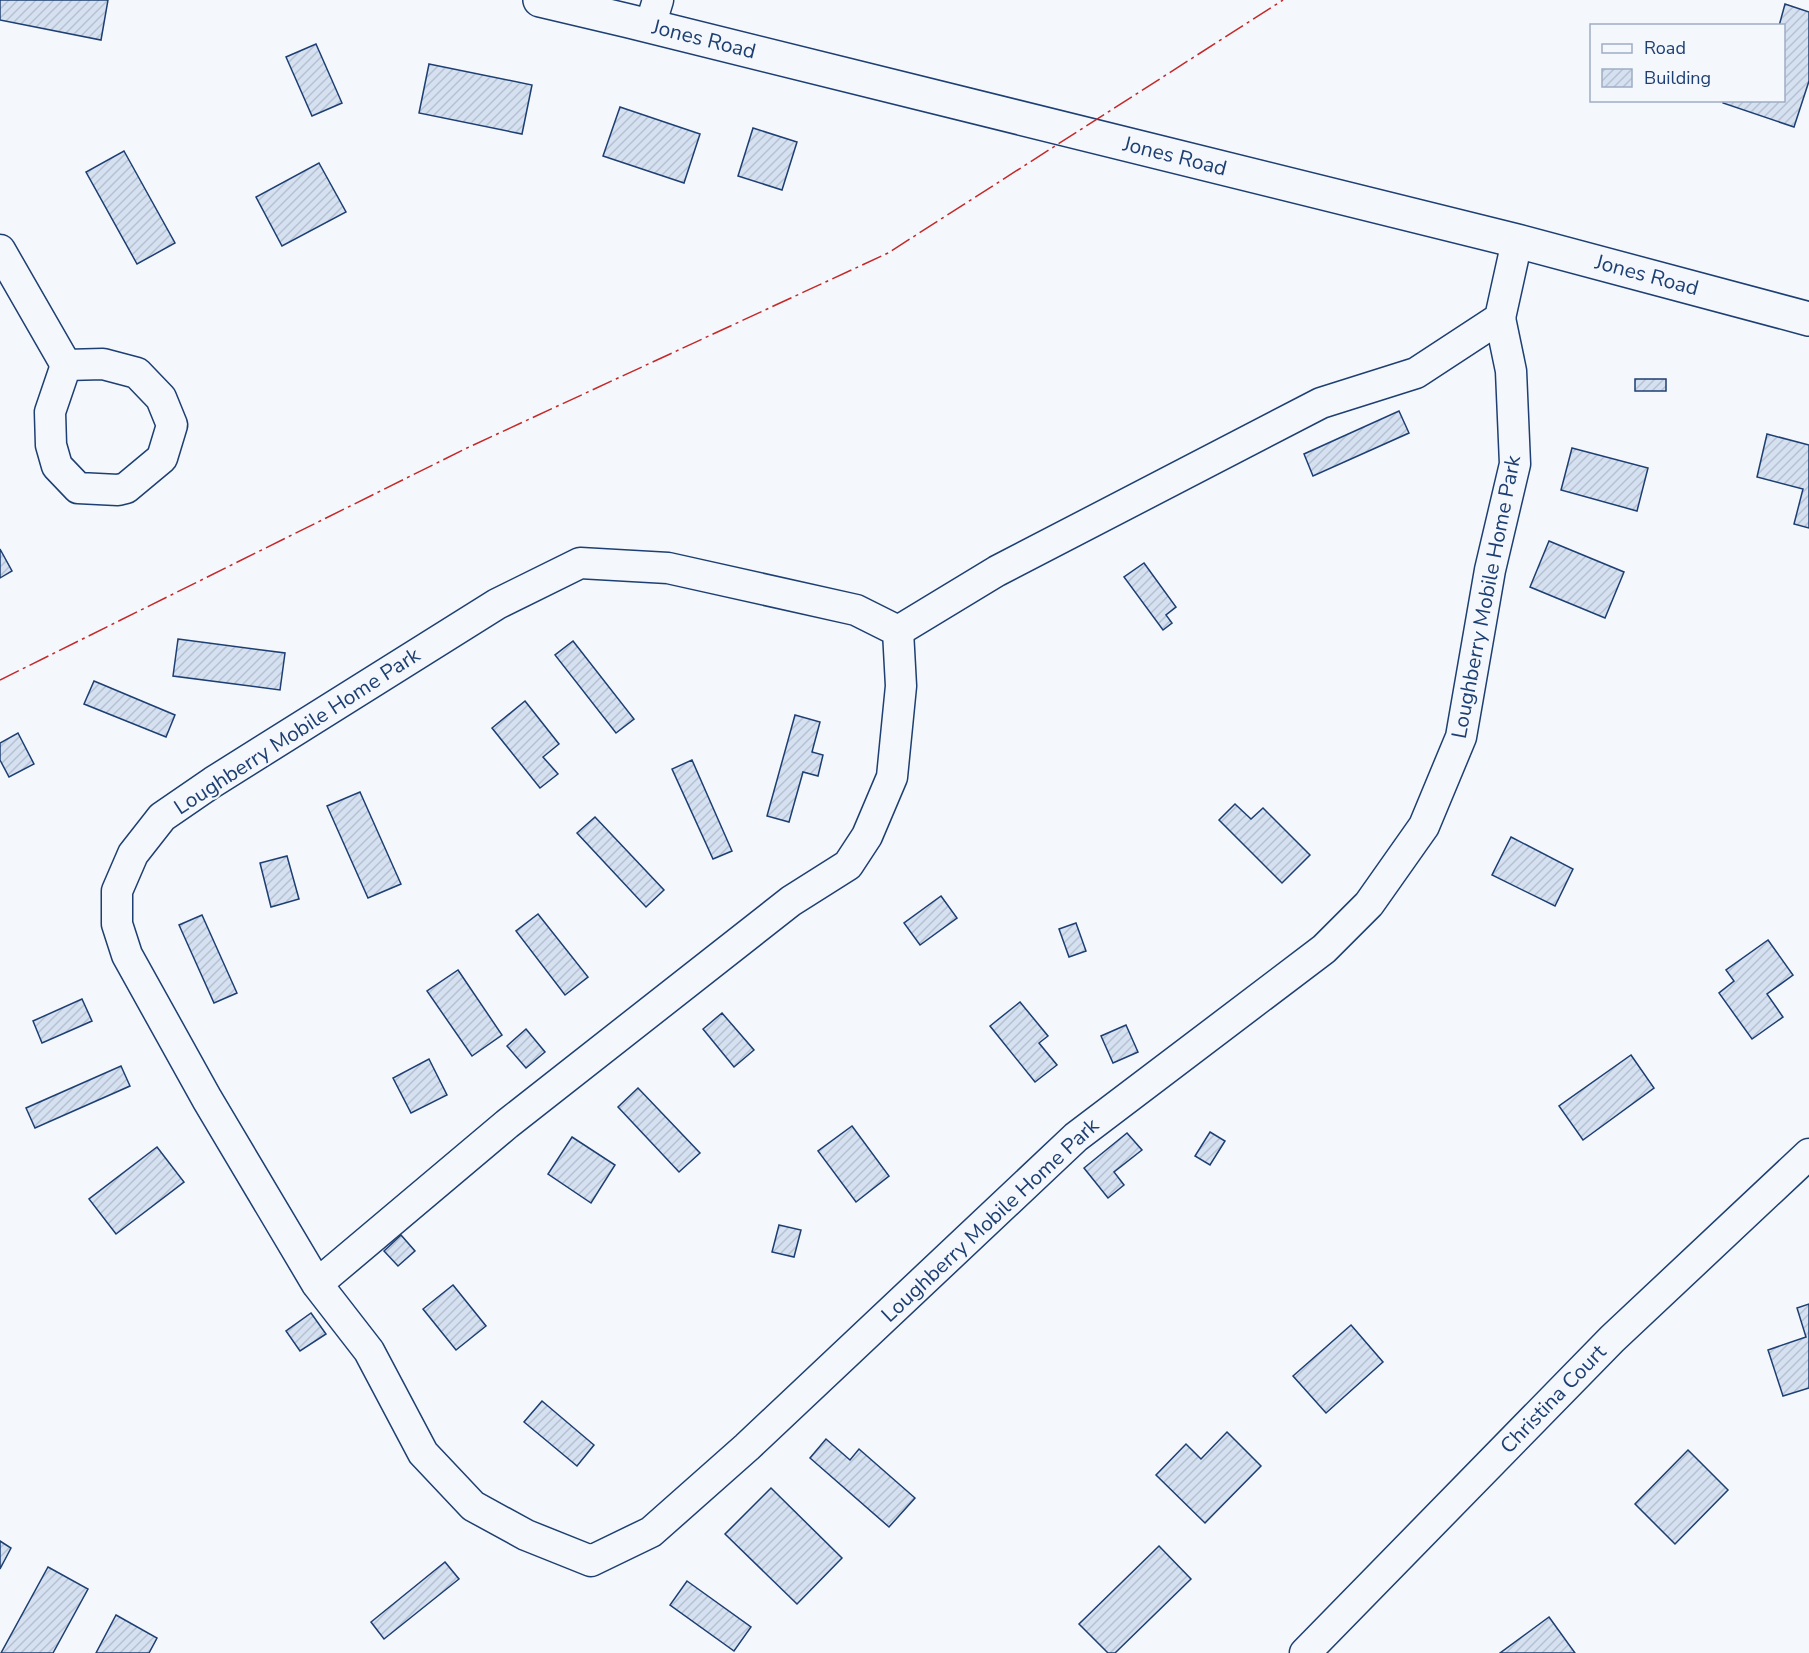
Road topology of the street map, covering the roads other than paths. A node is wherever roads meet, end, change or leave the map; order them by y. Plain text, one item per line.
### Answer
1 (540, 0) edge
2 (654, 13) edge
3 (1517, 241) junction
4 (0, 250) edge
5 (1500, 318) junction
6 (1809, 319) edge
7 (66, 365) junction
8 (898, 631) junction
9 (1809, 1154) edge
10 (317, 1284) junction
11 (1305, 1653) edge

1 - 2 street, Jones Road
2 - 3 street, Jones Road
3 - 5 street, Loughberry Mobile Home Park
3 - 6 street, Jones Road
4 - 7 street
5 - 8 street
5 - 10 street, Loughberry Mobile Home Park
7 - 7 street
8 - 10 street
8 - 10 street, Loughberry Mobile Home Park
9 - 11 street, Christina Court

